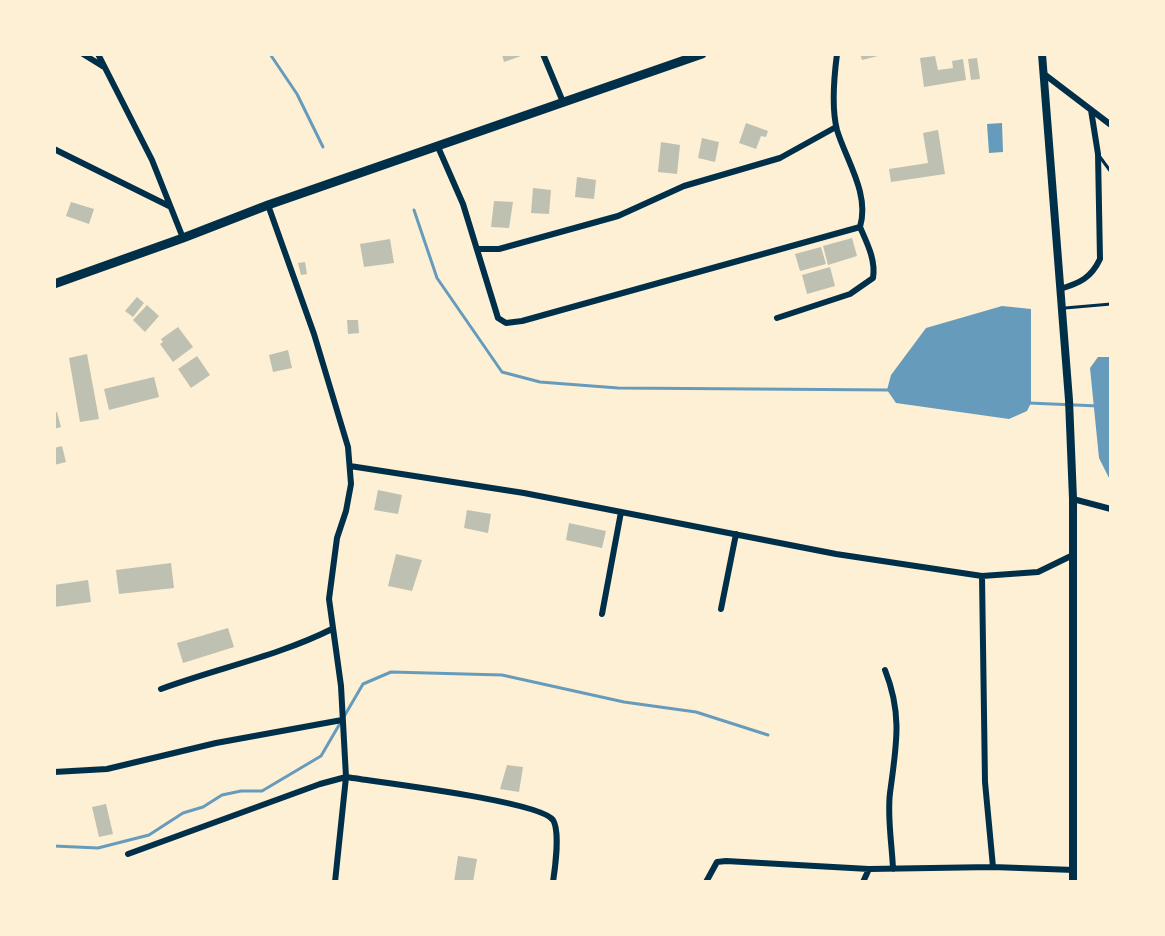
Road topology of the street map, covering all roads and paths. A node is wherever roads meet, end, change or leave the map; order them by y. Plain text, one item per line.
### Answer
1 (83, 54) edge
2 (98, 54) edge
3 (543, 54) edge
4 (702, 54) edge
5 (837, 54) edge
6 (1042, 54) edge
7 (106, 68) junction
8 (1043, 73) junction
9 (563, 102) junction
10 (1091, 110) junction
11 (1111, 125) edge
12 (836, 127) junction
13 (438, 147) junction
14 (54, 149) edge
15 (1098, 154) junction
16 (1111, 172) edge
17 (268, 205) junction
18 (169, 206) junction
19 (860, 227) junction
20 (183, 238) junction
21 (477, 249) junction
22 (56, 282) edge
23 (1060, 289) junction
24 (1111, 304) edge
25 (1062, 308) junction
26 (777, 318) dead end
27 (350, 466) junction
28 (1073, 499) junction
29 (1111, 509) edge
30 (621, 512) junction
31 (736, 534) junction
32 (1074, 554) junction
33 (982, 576) junction
34 (721, 609) dead end
35 (602, 614) dead end
36 (332, 629) junction
37 (885, 670) dead end
38 (161, 689) dead end
39 (342, 720) junction
40 (54, 772) edge
41 (346, 777) junction
42 (128, 854) dead end
43 (993, 867) junction
44 (869, 869) junction
45 (893, 869) junction
46 (1074, 870) junction
47 (335, 882) edge
48 (553, 882) edge
49 (706, 882) edge
50 (863, 882) edge
51 (1073, 882) edge

1 - 7 street
2 - 7 street
3 - 9 street
4 - 9 main road
5 - 12 street
6 - 8 street
7 - 18 street
8 - 10 street
8 - 23 street
9 - 13 main road
10 - 11 street
10 - 15 street
12 - 19 street
12 - 21 street
13 - 17 main road
13 - 21 street
14 - 18 street
15 - 16 lane
15 - 23 street
17 - 20 main road
17 - 27 street
18 - 20 street
19 - 21 street
19 - 26 street
20 - 22 main road
23 - 25 street
24 - 25 lane
25 - 28 street
27 - 30 street
27 - 36 street
28 - 29 street
28 - 32 street
30 - 31 street
30 - 35 street
31 - 33 street
31 - 34 street
32 - 33 street
32 - 46 street
33 - 43 street
36 - 38 street
36 - 39 street
37 - 45 street
39 - 40 street
39 - 41 street
41 - 42 street
41 - 47 street
41 - 48 street
43 - 45 street
43 - 46 street
44 - 45 street
44 - 49 street
44 - 50 street
46 - 51 street

